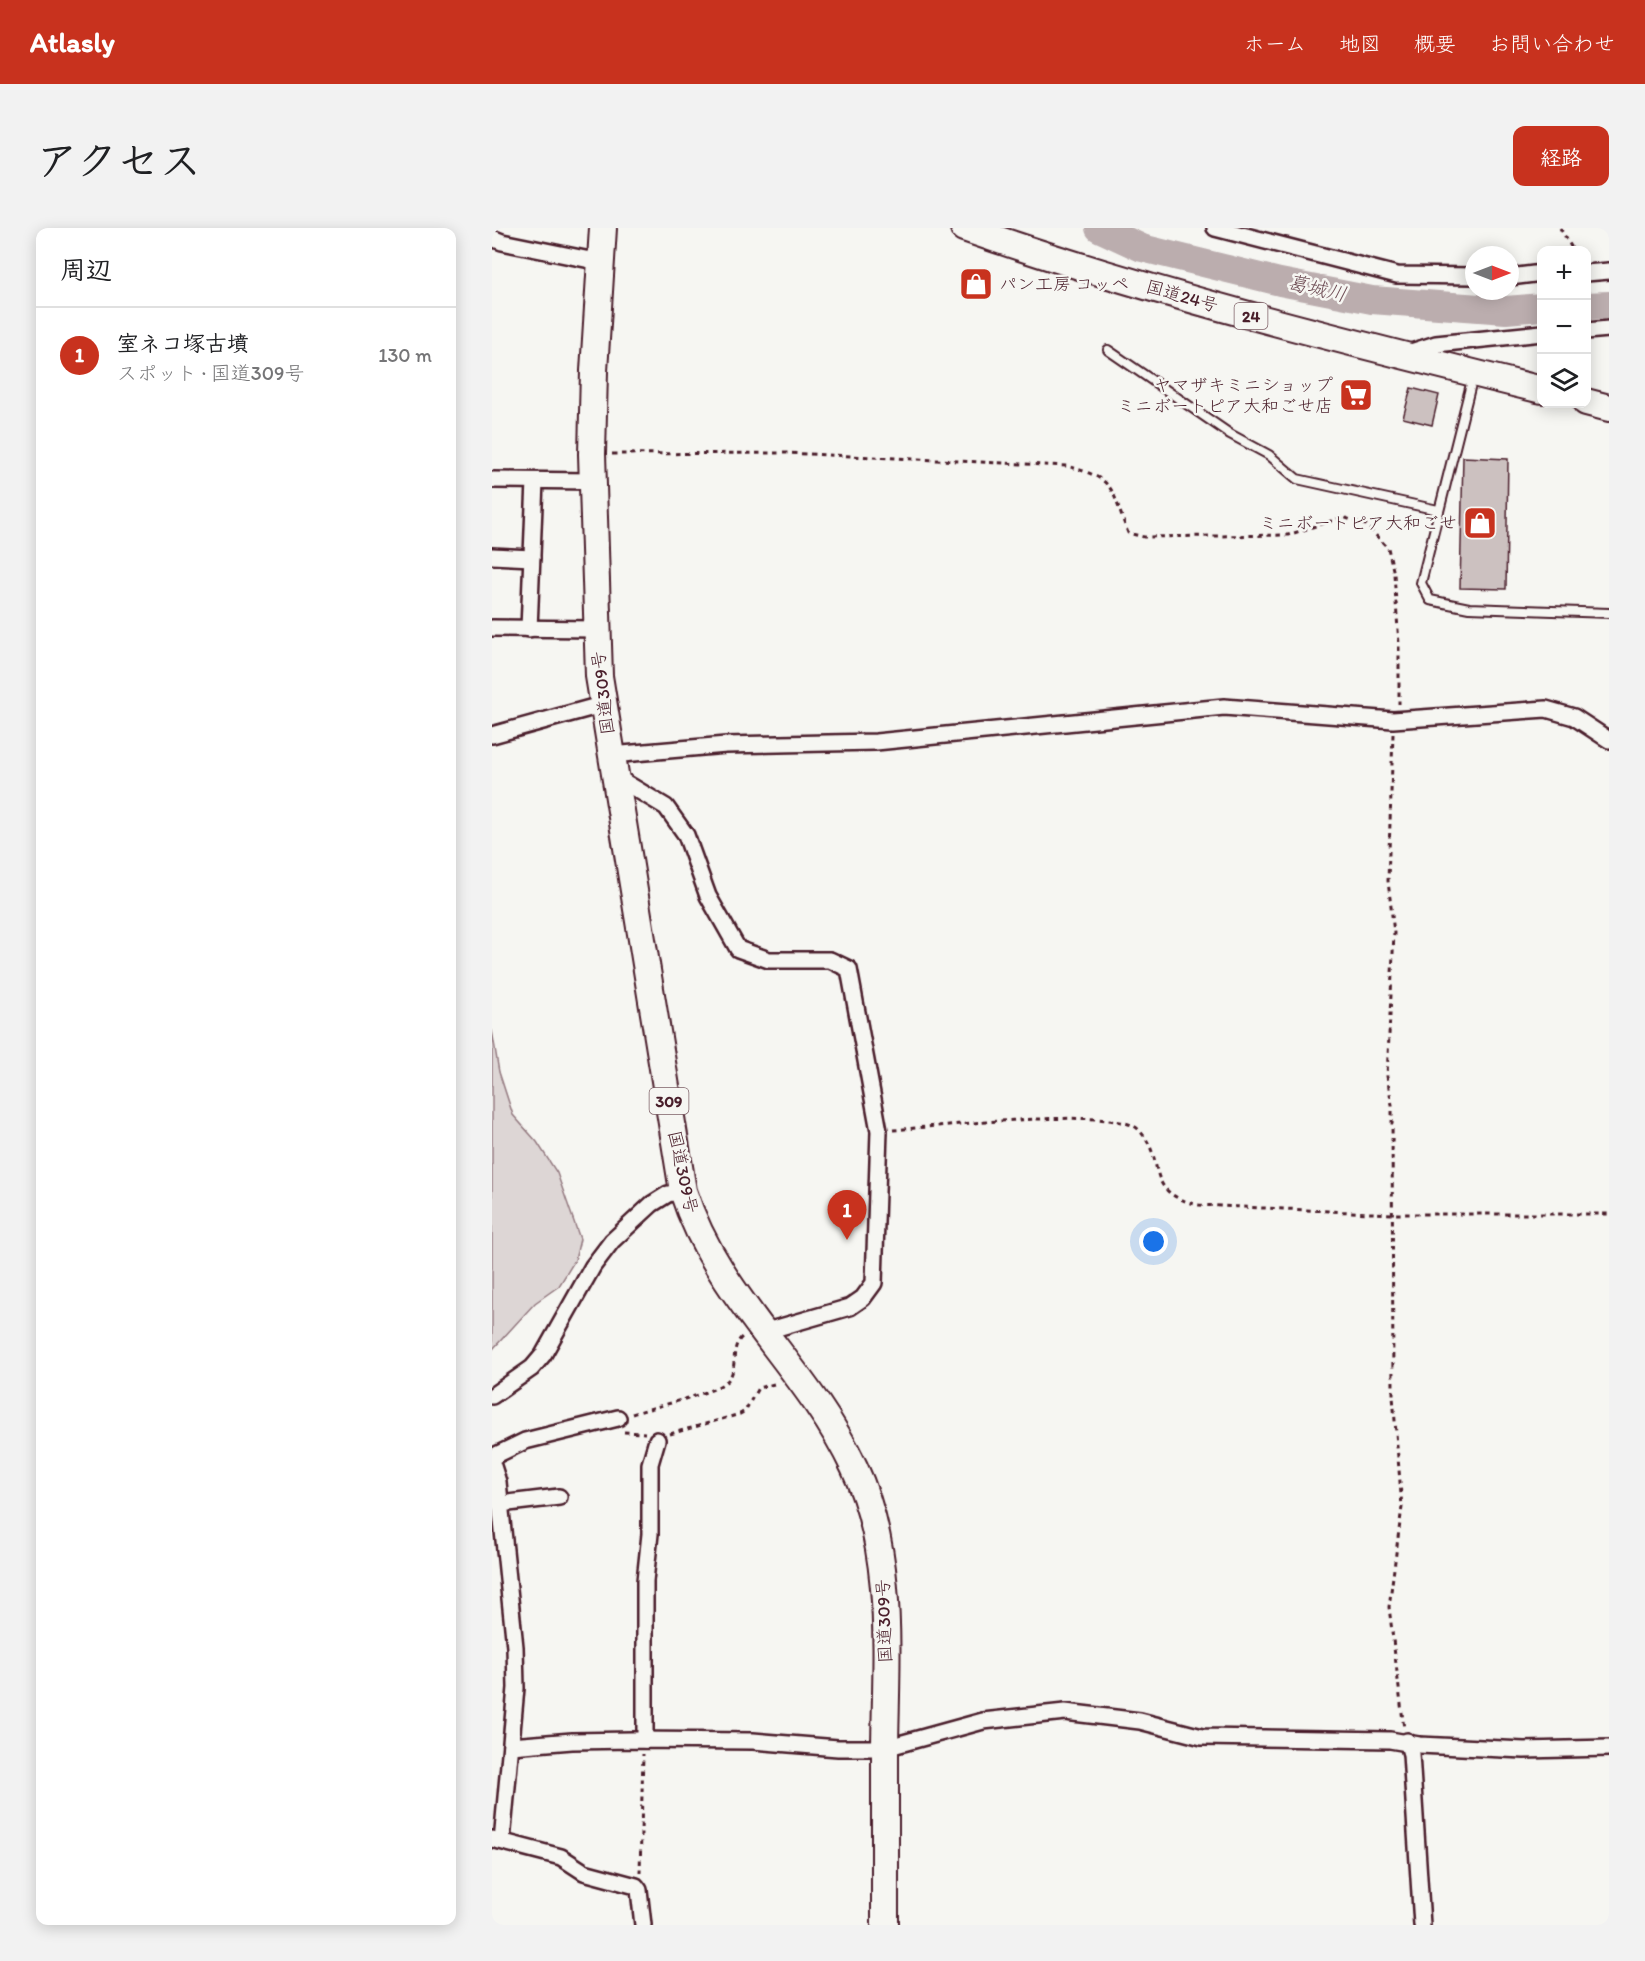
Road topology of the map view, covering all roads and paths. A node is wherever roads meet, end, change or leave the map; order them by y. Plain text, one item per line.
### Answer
1 (603, 228) edge
2 (964, 228) edge
3 (1215, 228) edge
4 (1560, 228) edge
5 (492, 238) edge
6 (1571, 246) edge
7 (600, 262) junction
8 (1609, 271) edge
9 (1591, 273) edge
10 (1537, 274) edge
11 (1465, 276) edge
12 (1519, 276) edge
13 (1609, 329) edge
14 (1591, 331) edge
15 (1537, 334) edge
16 (1108, 350) dead end
17 (1400, 356) junction
18 (1473, 374) junction
19 (1537, 389) edge
20 (1591, 403) edge
21 (1609, 408) edge
22 (592, 454) junction
23 (492, 480) edge
24 (535, 481) junction
25 (592, 481) junction
26 (1438, 510) junction
27 (492, 556) edge
28 (532, 558) junction
29 (1609, 613) edge
30 (492, 628) edge
31 (529, 628) junction
32 (596, 629) junction
33 (602, 705) junction
34 (1393, 720) junction
35 (492, 735) edge
36 (1609, 740) edge
37 (614, 766) junction
38 (879, 1131) junction
39 (683, 1191) junction
40 (1393, 1214) junction
41 (1609, 1214) edge
42 (761, 1329) junction
43 (800, 1378) junction
44 (492, 1396) edge
45 (618, 1418) joint
46 (657, 1440) joint
47 (492, 1458) edge
48 (492, 1462) edge
49 (559, 1497) dead end
50 (500, 1504) junction
51 (645, 1740) junction
52 (1407, 1741) junction
53 (511, 1746) junction
54 (885, 1748) junction
55 (1609, 1748) edge
56 (497, 1840) edge
57 (639, 1890) junction
58 (643, 1925) edge
59 (885, 1925) edge
60 (1422, 1925) edge

1 - 7 highway, 国道309号 / 309
2 - 17 highway, 国道24号 / 24
3 - 11 street
4 - 6 path
5 - 7 street
7 - 22 highway, 国道309号 / 309
8 - 9 street
10 - 12 street
13 - 14 street
15 - 17 street
16 - 26 lane
17 - 18 highway, 国道24号 / 24
18 - 19 highway, 国道24号 / 24
18 - 26 lane
20 - 21 highway
22 - 25 highway, 国道309号 / 309
22 - 34 path
23 - 24 street
24 - 25 street
24 - 28 street
25 - 32 highway, 国道309号 / 309
26 - 29 lane
27 - 28 street
28 - 31 street
30 - 31 street
31 - 32 street
32 - 33 highway, 国道309号 / 309
33 - 35 street
33 - 37 highway, 国道309号 / 309
34 - 36 street
34 - 37 street
34 - 40 path
37 - 38 street
37 - 39 highway, 国道309号 / 309
38 - 40 path
38 - 42 street
39 - 42 highway, 国道309号 / 309
39 - 44 street
40 - 41 path
40 - 52 path
42 - 43 highway, 国道309号 / 309
42 - 45 path
43 - 46 path
43 - 54 highway, 国道309号 / 309
45 - 47 street
46 - 51 street
48 - 50 street
49 - 50 street
50 - 53 street
51 - 53 street
51 - 54 street
51 - 57 path
52 - 54 street
52 - 55 street
52 - 60 street
53 - 56 street
54 - 59 highway, 国道309号 / 309
56 - 57 street
57 - 58 street

